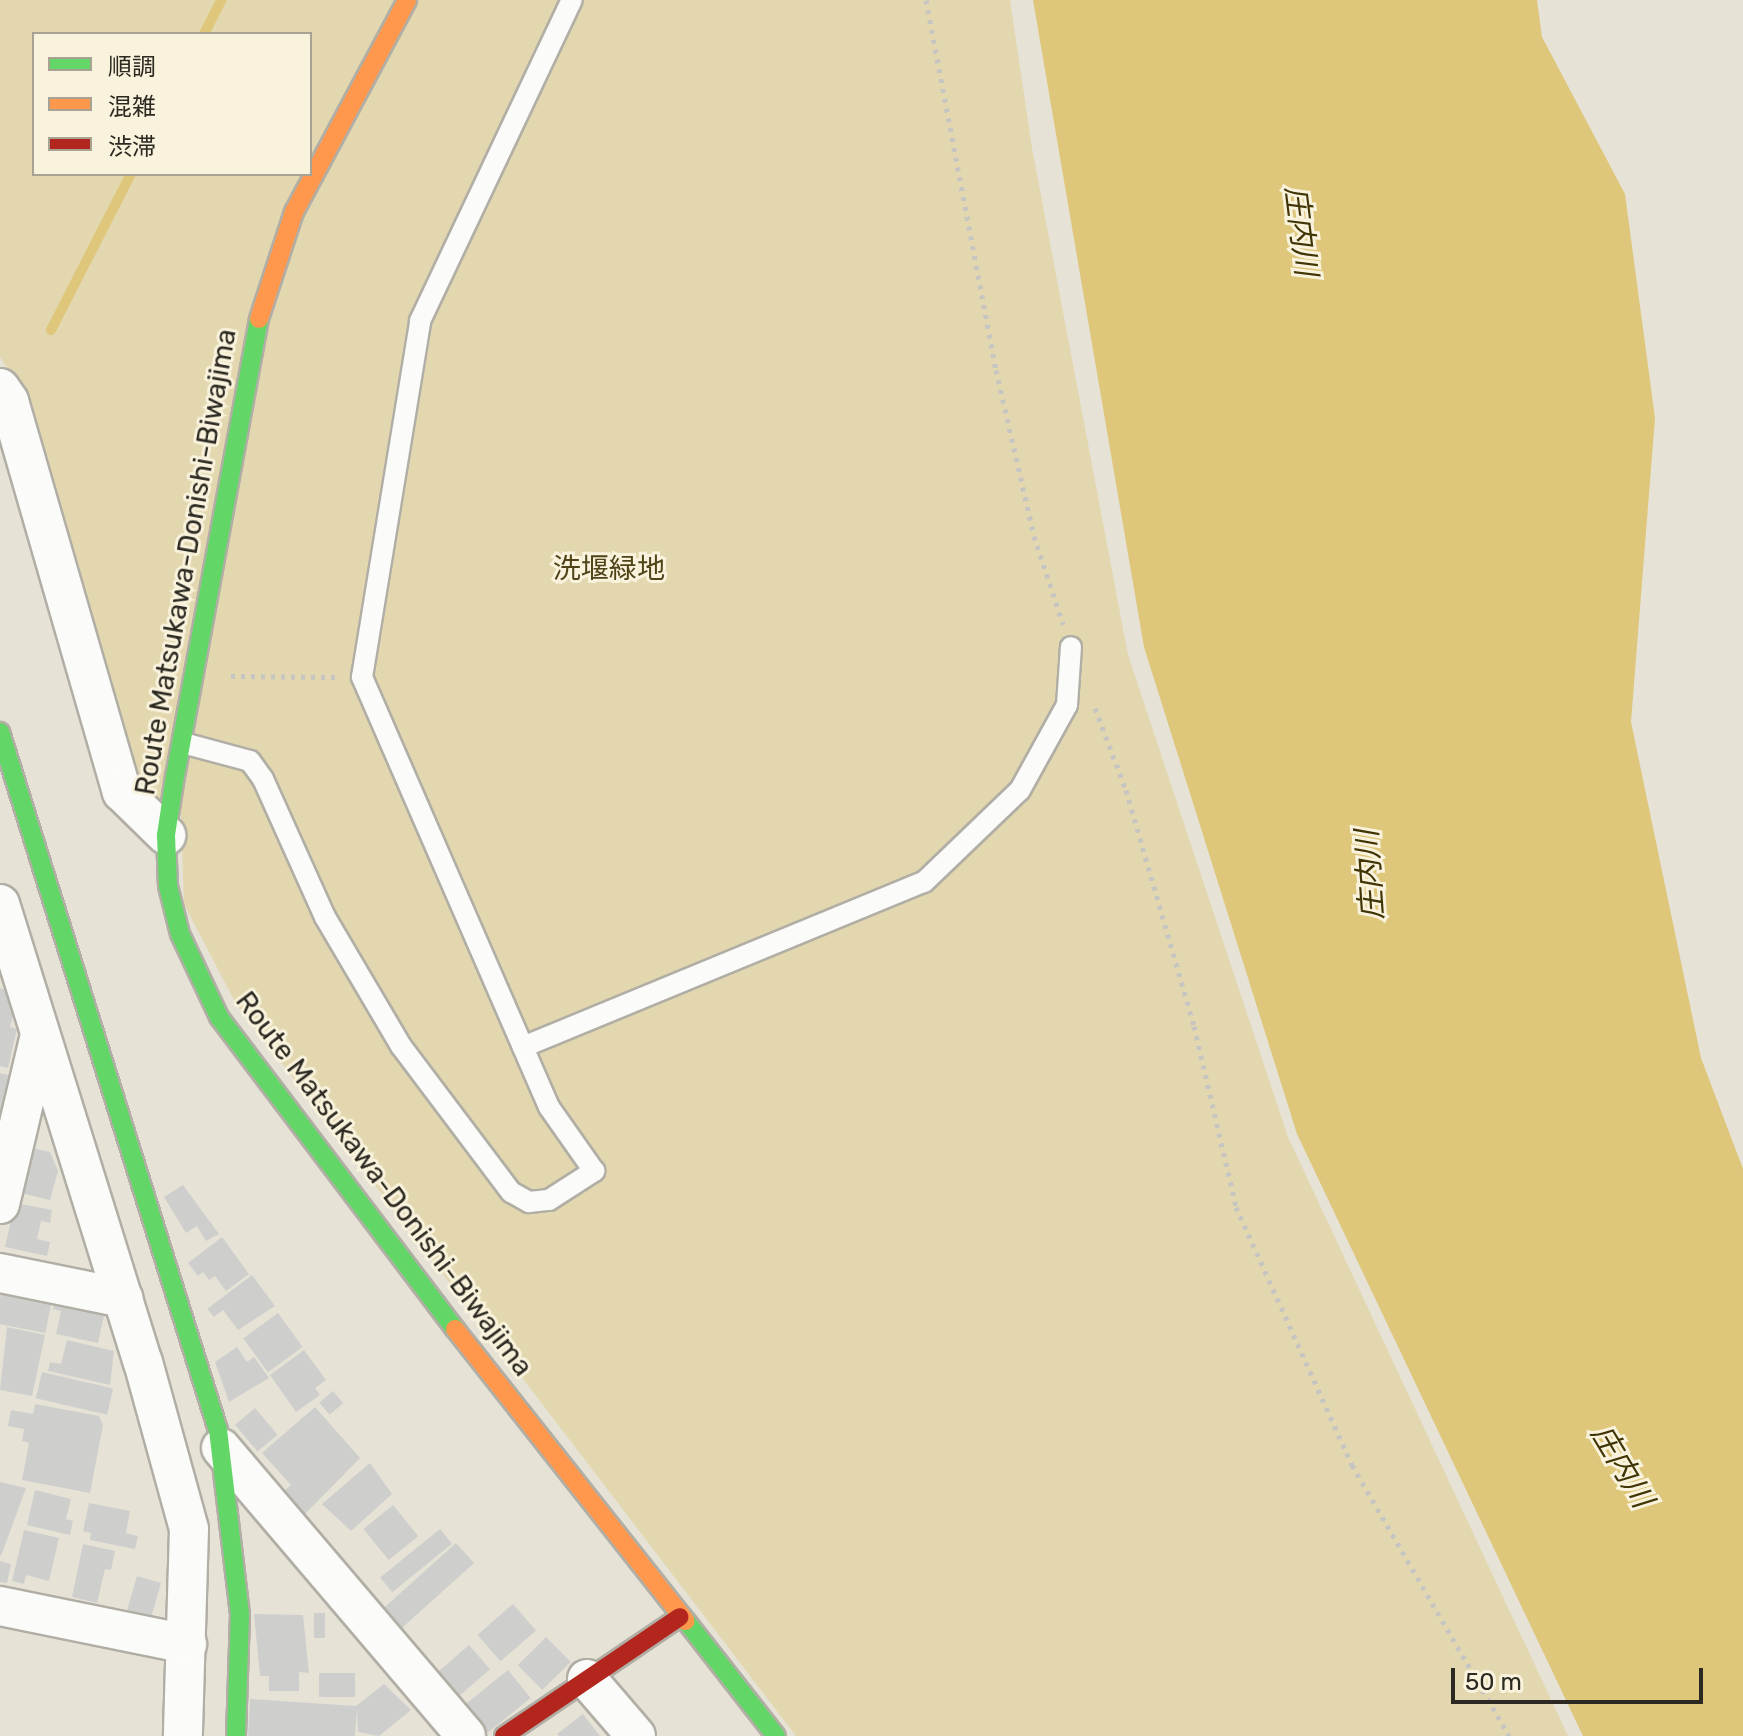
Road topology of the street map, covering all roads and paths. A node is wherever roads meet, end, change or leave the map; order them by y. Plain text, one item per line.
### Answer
1 (407, 0) edge
2 (572, 0) edge
3 (926, 0) edge
4 (0, 388) edge
5 (1071, 647) joint
6 (195, 676) junction
7 (362, 677) junction
8 (1093, 704) dead end
9 (0, 732) edge
10 (183, 743) junction
11 (166, 835) junction
12 (0, 904) edge
13 (9, 960) edge
14 (40, 1033) junction
15 (523, 1047) junction
16 (0, 1204) edge
17 (0, 1273) edge
18 (123, 1298) junction
19 (221, 1448) junction
20 (0, 1606) edge
21 (680, 1617) junction
22 (187, 1644) junction
23 (587, 1679) junction
24 (183, 1736) edge
25 (236, 1736) edge
26 (466, 1736) edge
27 (504, 1736) edge
28 (636, 1736) edge
29 (776, 1736) edge
30 (1509, 1736) edge

1 - 6 main road, Route Matsukawa-Donishi-Biwajima
2 - 7 lane
3 - 5 path
4 - 11 street
5 - 15 lane
6 - 7 path
6 - 10 main road, Route Matsukawa-Donishi-Biwajima
7 - 15 lane
8 - 30 path
9 - 19 main road
10 - 11 main road, Route Matsukawa-Donishi-Biwajima
10 - 15 lane
11 - 21 main road, Route Matsukawa-Donishi-Biwajima
12 - 13 street
13 - 14 street
14 - 16 street
14 - 18 street
17 - 18 street
18 - 22 street
19 - 25 main road
19 - 26 street
20 - 22 street
21 - 23 main road
21 - 29 main road, Route Matsukawa-Donishi-Biwajima
22 - 24 street
23 - 27 main road
23 - 28 street

